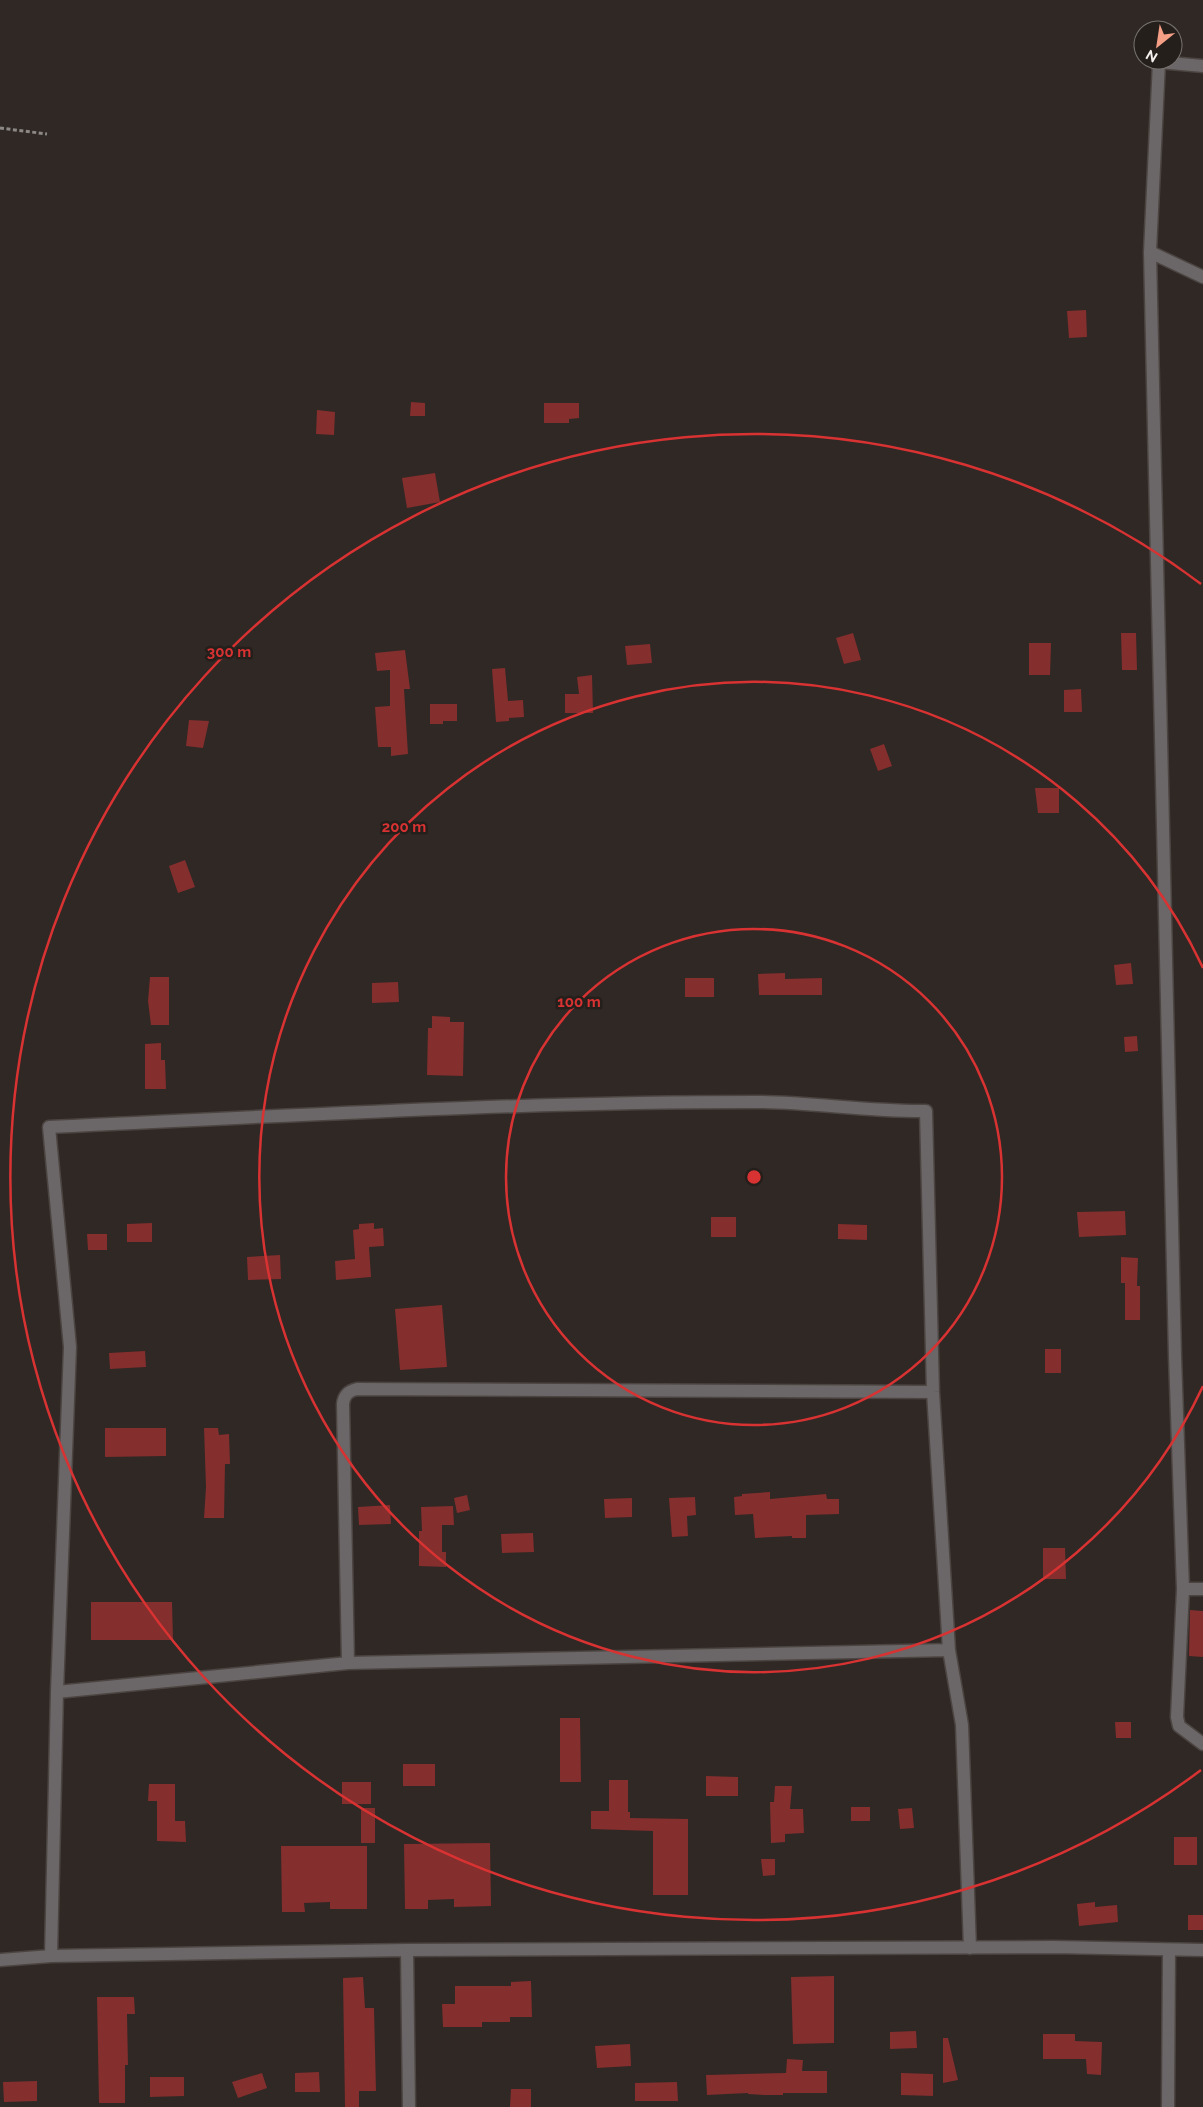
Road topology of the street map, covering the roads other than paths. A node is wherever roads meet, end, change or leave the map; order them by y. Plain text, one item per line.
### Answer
1 (1203, 66) edge
2 (1150, 252) junction
3 (1203, 277) edge
4 (933, 1392) junction
5 (1183, 1589) junction
6 (1203, 1589) edge
7 (948, 1650) junction
8 (348, 1663) junction
9 (57, 1692) junction
10 (1203, 1744) edge
11 (970, 1948) junction
12 (407, 1950) junction
13 (1203, 1950) edge
14 (1169, 1951) junction
15 (51, 1956) junction
16 (0, 1960) edge
17 (409, 2107) edge
18 (1168, 2107) edge

1 - 2 street
2 - 3 street
2 - 5 street
4 - 7 street
4 - 8 street
4 - 9 street
5 - 6 street
5 - 10 street
7 - 8 street
7 - 11 street
8 - 9 street
9 - 15 street
11 - 12 street
11 - 14 street
12 - 15 street
12 - 17 street
13 - 14 street
14 - 18 street
15 - 16 street

